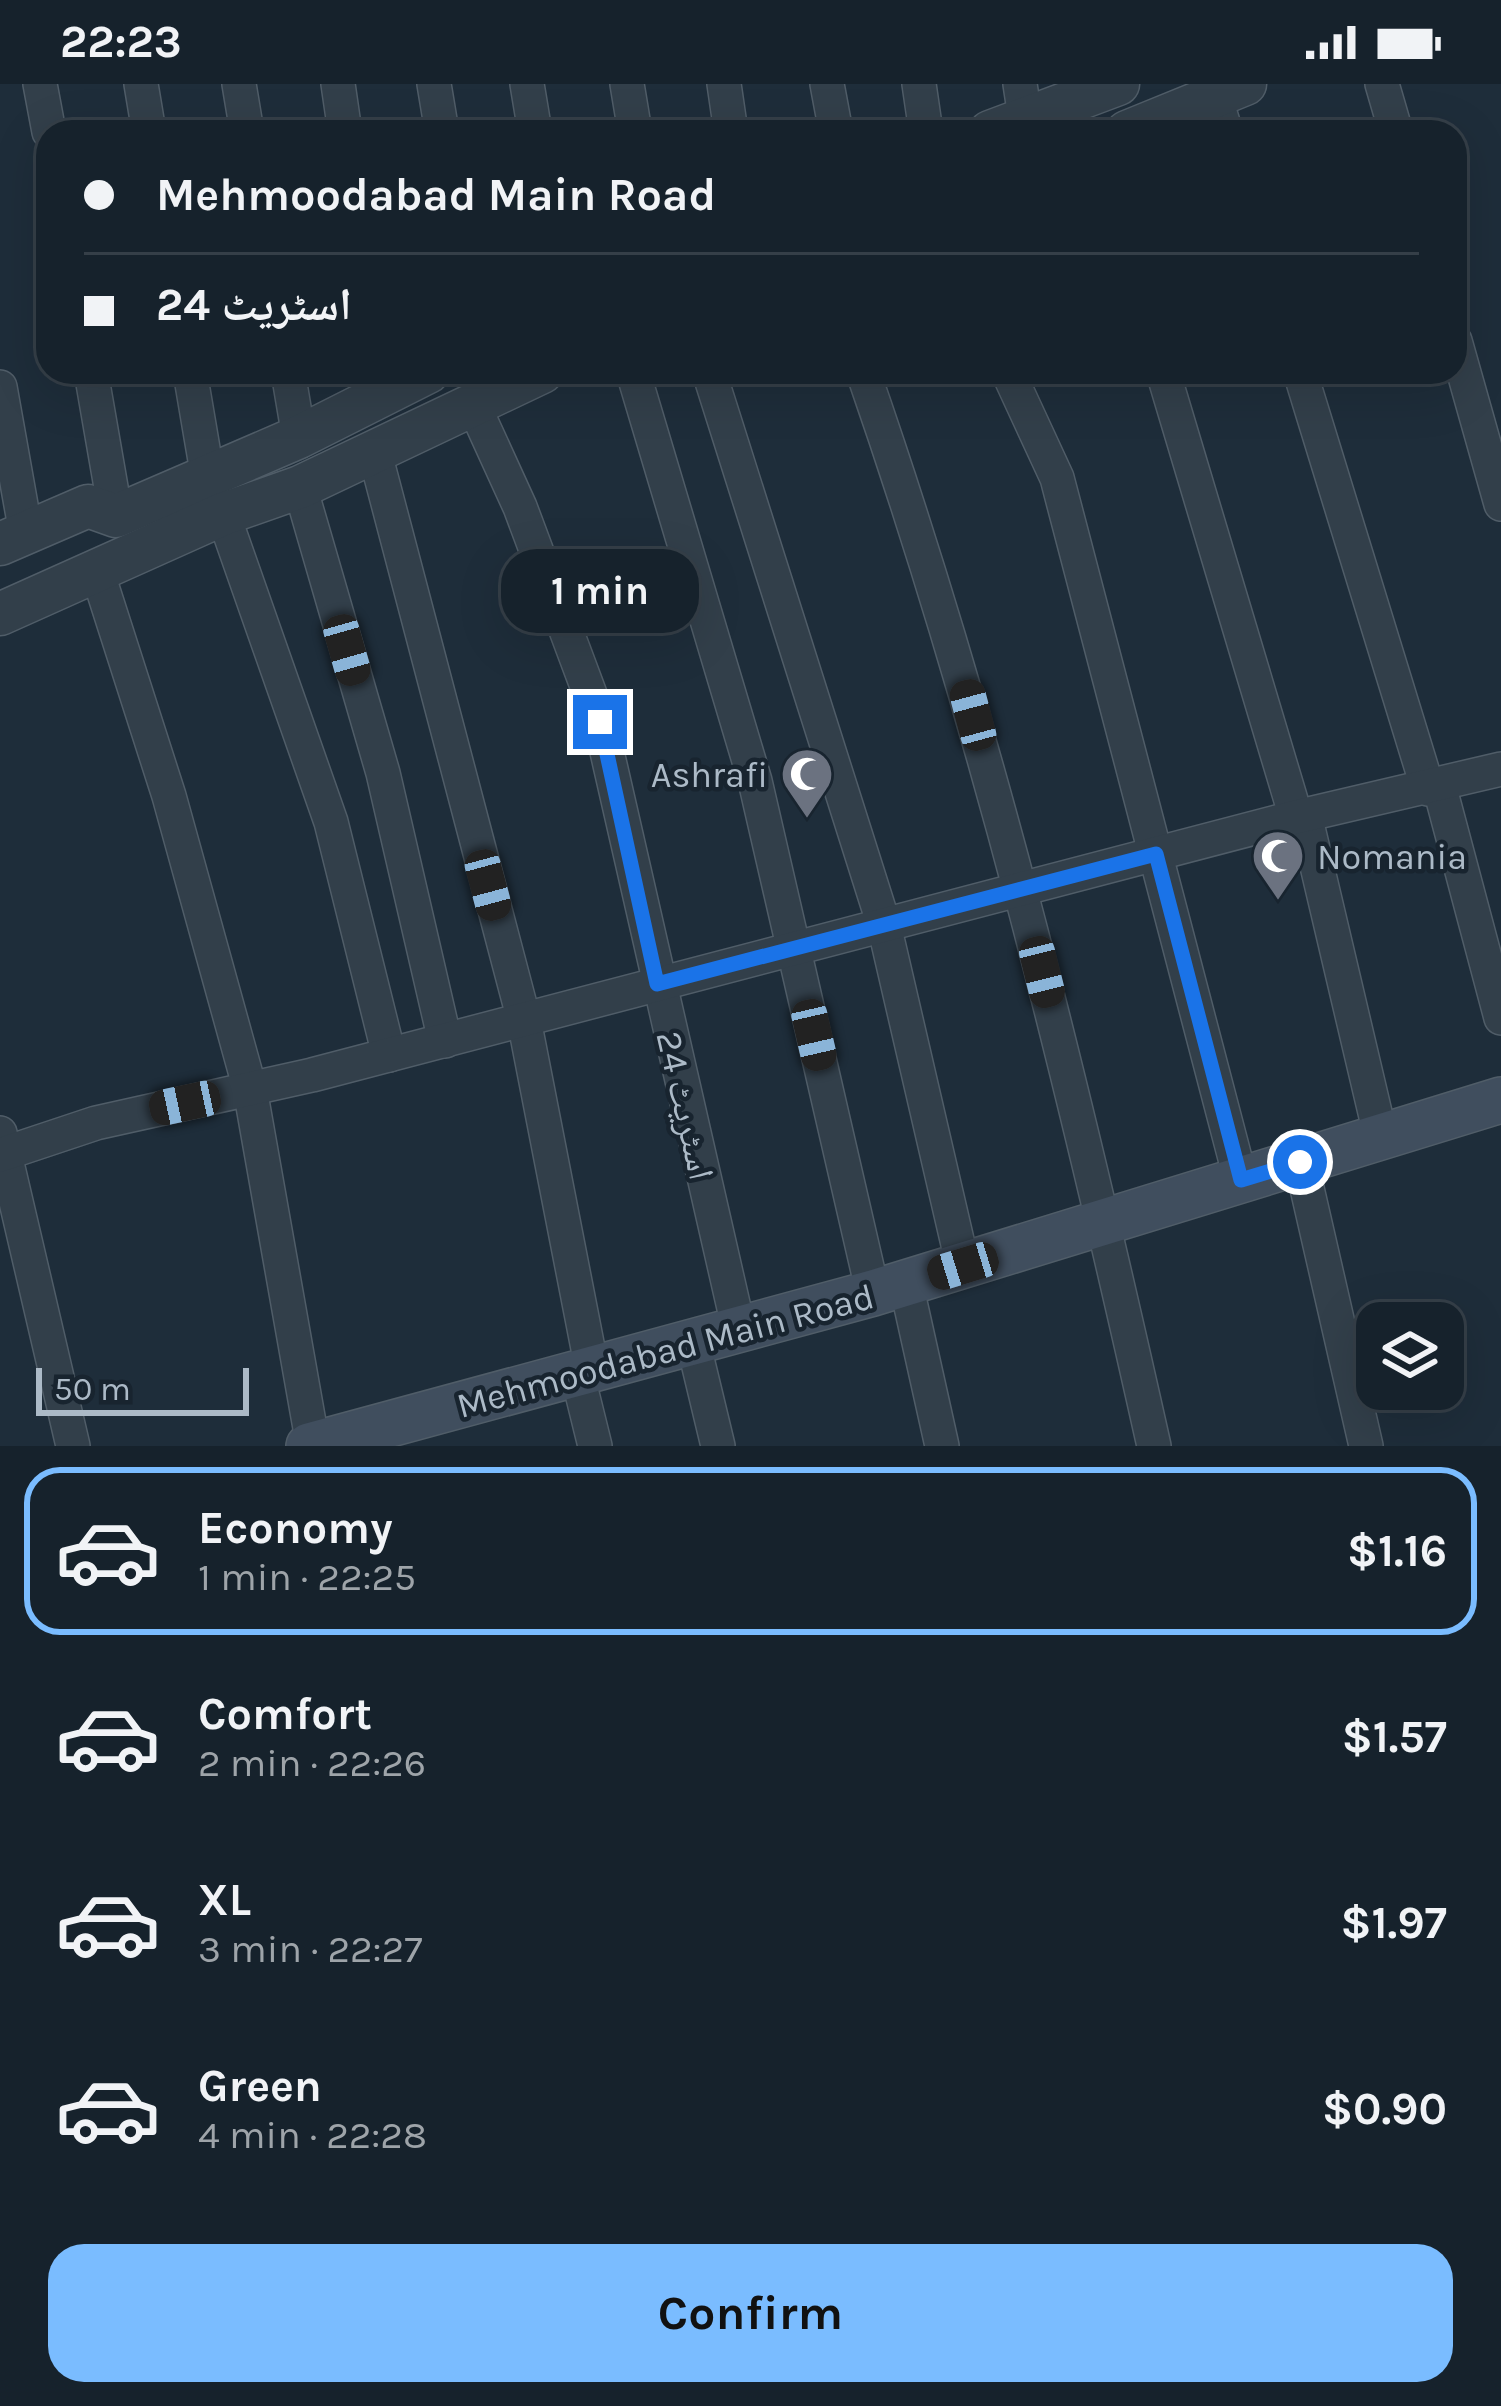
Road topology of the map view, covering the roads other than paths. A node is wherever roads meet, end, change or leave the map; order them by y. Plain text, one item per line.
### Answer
1 (40, 84) edge
2 (141, 84) edge
3 (239, 84) edge
4 (338, 84) edge
5 (434, 84) edge
6 (527, 84) edge
7 (627, 84) edge
8 (724, 84) edge
9 (827, 84) edge
10 (919, 84) edge
11 (1118, 84) edge
12 (1382, 84) edge
13 (1228, 104) edge
14 (1012, 111) edge
15 (47, 120) edge
16 (147, 120) edge
17 (245, 120) edge
18 (344, 120) edge
19 (440, 120) edge
20 (533, 120) edge
21 (633, 120) edge
22 (729, 120) edge
23 (834, 120) edge
24 (924, 120) edge
25 (1170, 120) edge
26 (1392, 120) edge
27 (93, 384) edge
28 (193, 384) edge
29 (290, 384) edge
30 (381, 384) edge
31 (516, 384) edge
32 (637, 384) edge
33 (713, 384) edge
34 (867, 384) edge
35 (1014, 384) edge
36 (1167, 384) edge
37 (1304, 384) edge
38 (1467, 384) edge
39 (0, 387) edge
40 (473, 404) junction
41 (299, 437) junction
42 (374, 450) junction
43 (300, 487) junction
44 (216, 496) junction
45 (1501, 504) edge
46 (116, 516) junction
47 (13, 538) edge
48 (95, 568) junction
49 (0, 614) edge
50 (1501, 769) edge
51 (1434, 787) junction
52 (1300, 816) junction
53 (1156, 854) junction
54 (1021, 889) junction
55 (884, 925) junction
56 (794, 948) junction
57 (657, 984) junction
58 (1501, 1018) edge
59 (524, 1020) junction
60 (445, 1041) junction
61 (389, 1055) junction
62 (250, 1089) junction
63 (1501, 1100) edge
64 (1381, 1138) junction
65 (2, 1146) edge
66 (1300, 1162) junction
67 (1241, 1180) junction
68 (1104, 1222) junction
69 (963, 1266) junction
70 (890, 1289) junction
71 (739, 1330) junction
72 (693, 1342) junction
73 (584, 1371) junction
74 (73, 1446) edge
75 (311, 1446) edge
76 (595, 1446) edge
77 (718, 1446) edge
78 (942, 1446) edge
79 (1154, 1446) edge
80 (1366, 1446) edge

1 - 15 street
2 - 16 street
3 - 17 street
4 - 18 street
5 - 19 street
6 - 20 street
7 - 21 street
8 - 22 street
9 - 23 street
10 - 24 street
11 - 14 street
12 - 26 street
13 - 25 street
27 - 46 street
28 - 44 street
29 - 41 street
30 - 41 street
31 - 40 street
32 - 56 street
33 - 55 street
34 - 54 street
35 - 53 street
36 - 52 street
37 - 51 street
38 - 45 street
39 - 47 street
40 - 42 street
40 - 57 street, اسٹریٹ 24
41 - 44 street
42 - 43 street
42 - 59 street
43 - 44 street
43 - 60 street
44 - 46 street
44 - 48 street
44 - 61 street
46 - 47 street
48 - 49 street
48 - 62 street
50 - 51 street
51 - 52 street
51 - 58 street
52 - 53 street
52 - 64 street
53 - 54 street
53 - 67 street
54 - 55 street
54 - 68 street
55 - 56 street
55 - 69 street
56 - 57 street
56 - 70 street
57 - 59 street
57 - 71 street, اسٹریٹ 24
59 - 60 street
59 - 73 street
60 - 61 street
61 - 62 street
62 - 65 street
62 - 75 street
63 - 64 main road, Mehmoodabad Main Road
64 - 66 main road, Mehmoodabad Main Road
65 - 74 street
66 - 67 main road, Mehmoodabad Main Road
66 - 80 street
67 - 68 main road, Mehmoodabad Main Road
68 - 69 main road, Mehmoodabad Main Road
68 - 79 street
69 - 70 main road, Mehmoodabad Main Road
70 - 71 main road, Mehmoodabad Main Road
70 - 78 street
71 - 72 main road, Mehmoodabad Main Road
72 - 73 main road, Mehmoodabad Main Road
72 - 77 street
73 - 75 main road, Mehmoodabad Main Road
73 - 76 street

